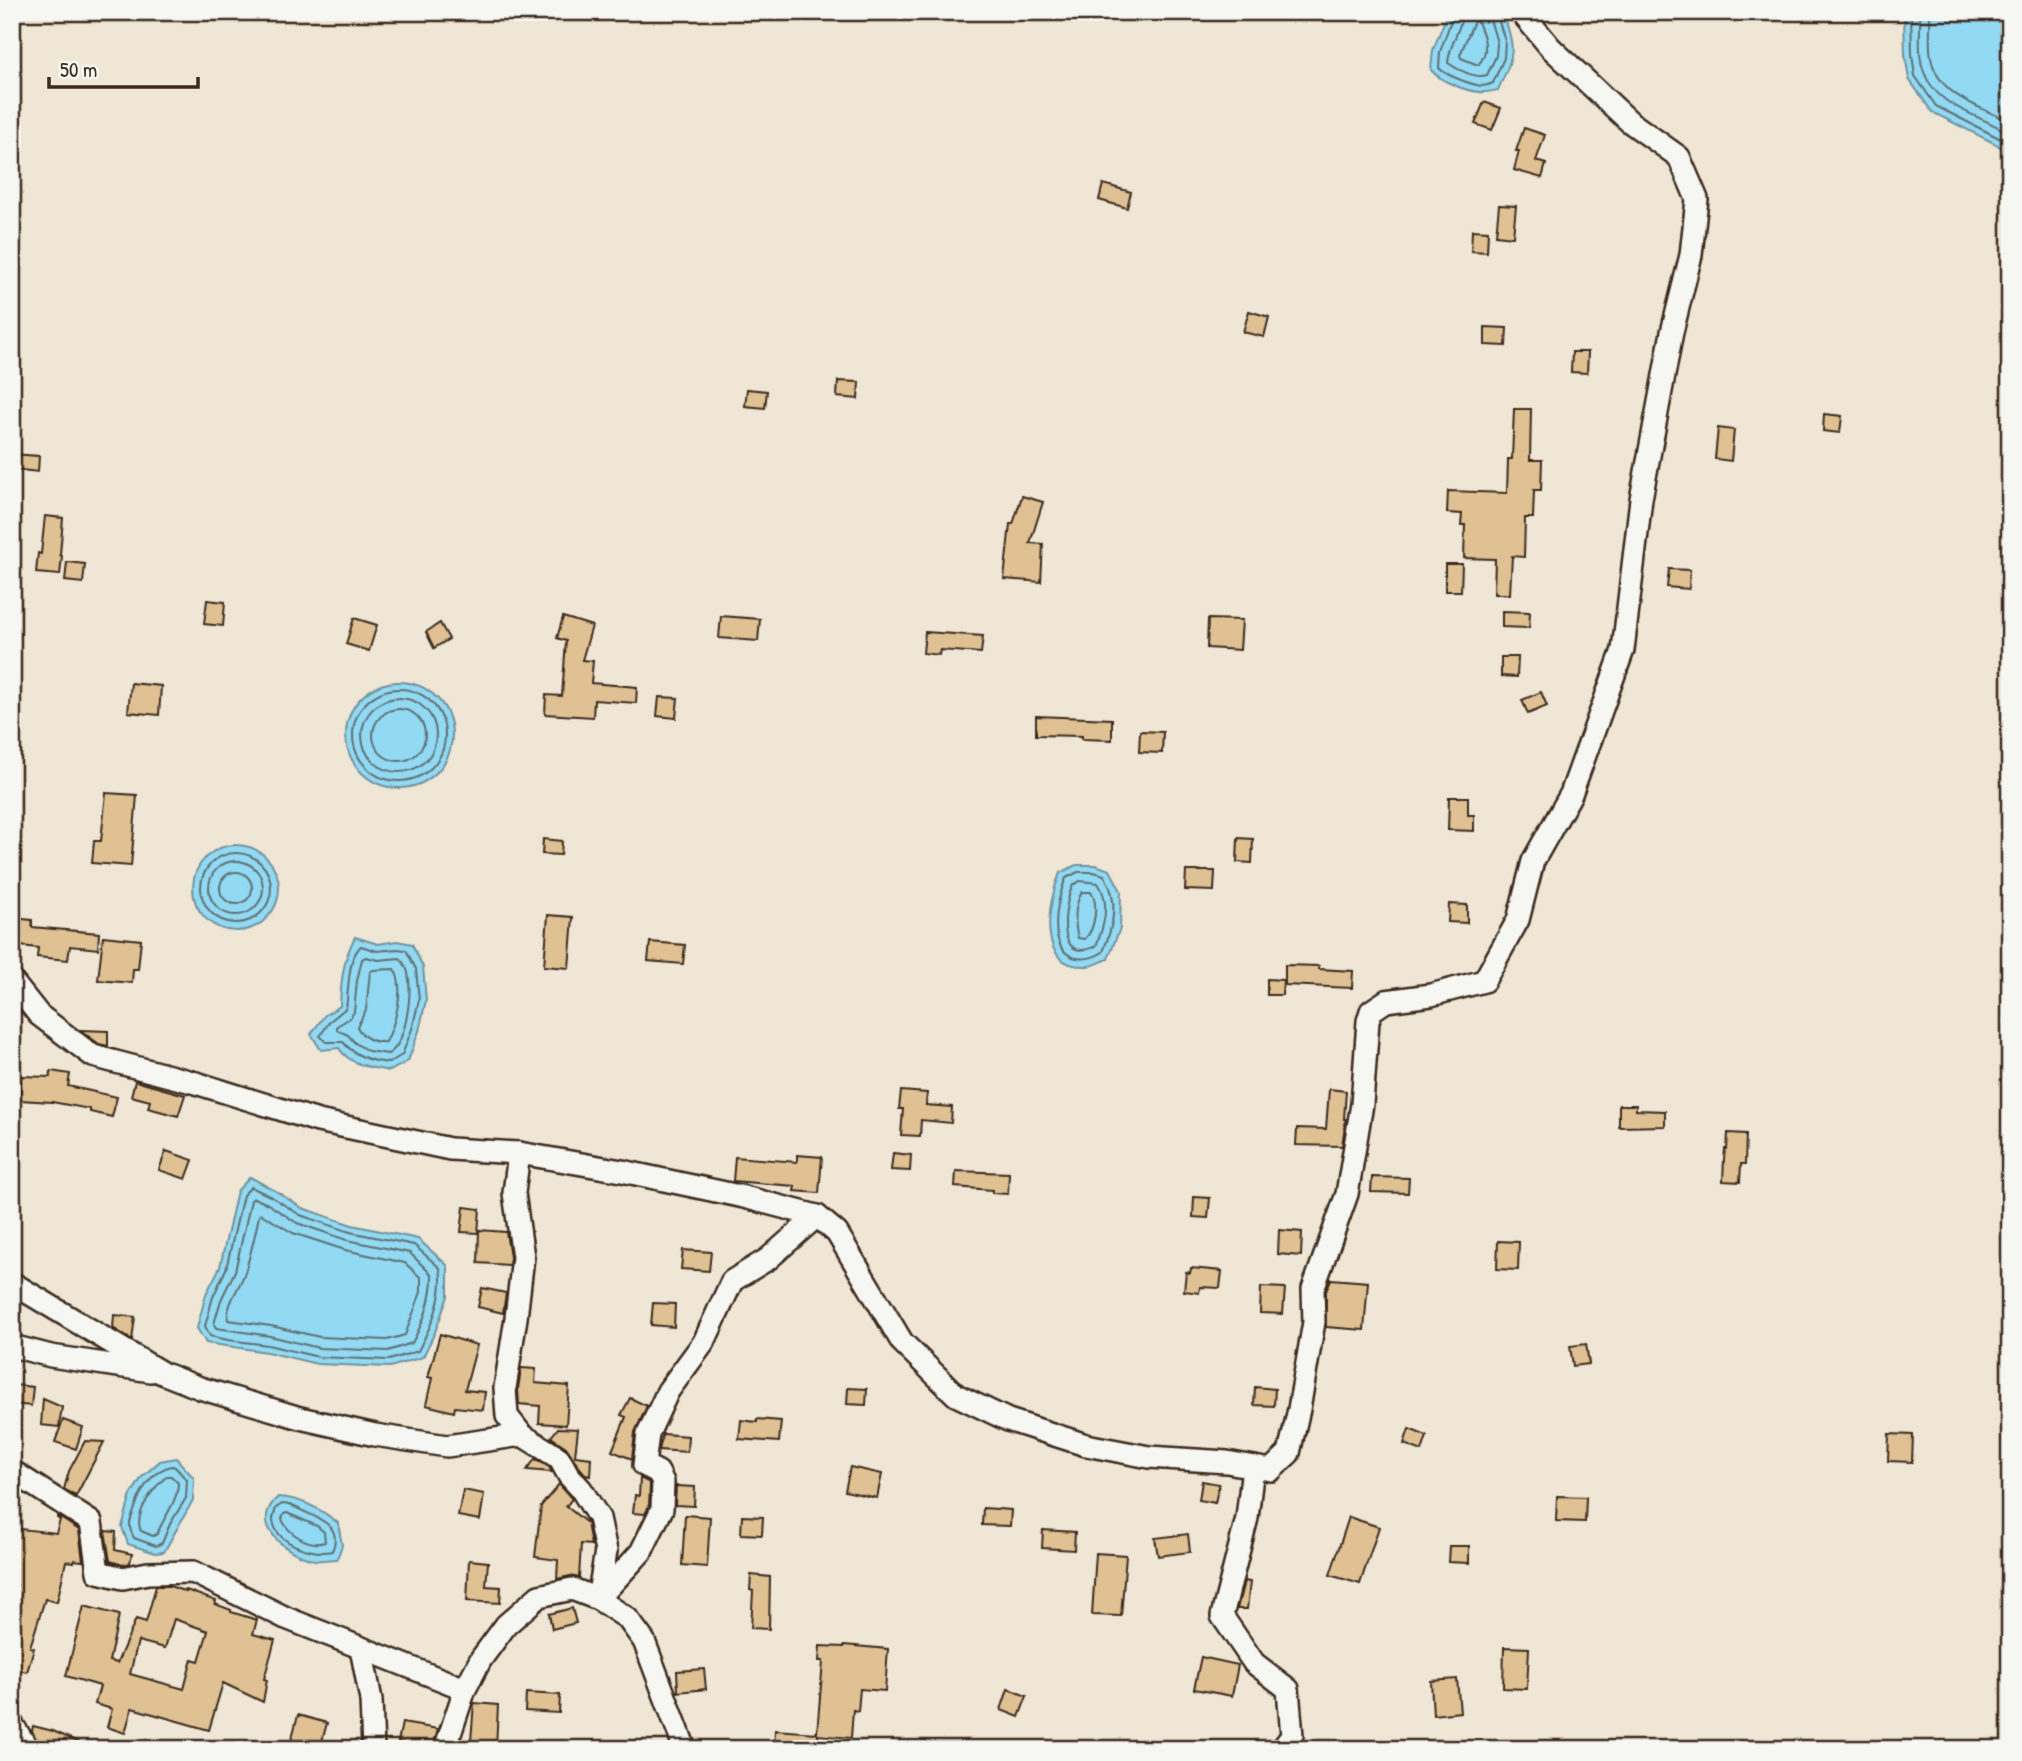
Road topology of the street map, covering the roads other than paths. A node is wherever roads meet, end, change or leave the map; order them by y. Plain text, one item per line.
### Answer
1 (1521, 12) edge
2 (12, 981) edge
3 (519, 1153) junction
4 (817, 1216) junction
5 (12, 1283) edge
6 (12, 1346) edge
7 (162, 1373) junction
8 (522, 1434) junction
9 (1253, 1467) junction
10 (12, 1471) edge
11 (598, 1599) junction
12 (361, 1648) junction
13 (465, 1689) junction
14 (12, 1724) edge
15 (28, 1749) edge
16 (373, 1749) edge
17 (445, 1749) edge
18 (685, 1749) edge
19 (1282, 1749) edge

1 - 9 street
2 - 3 street
3 - 4 street
3 - 8 street
4 - 9 street
4 - 11 street
5 - 7 street
6 - 7 street
7 - 8 street
8 - 11 street
9 - 19 street
10 - 12 street
11 - 13 street
11 - 18 street
12 - 13 street
12 - 16 street
13 - 17 street
14 - 15 street

